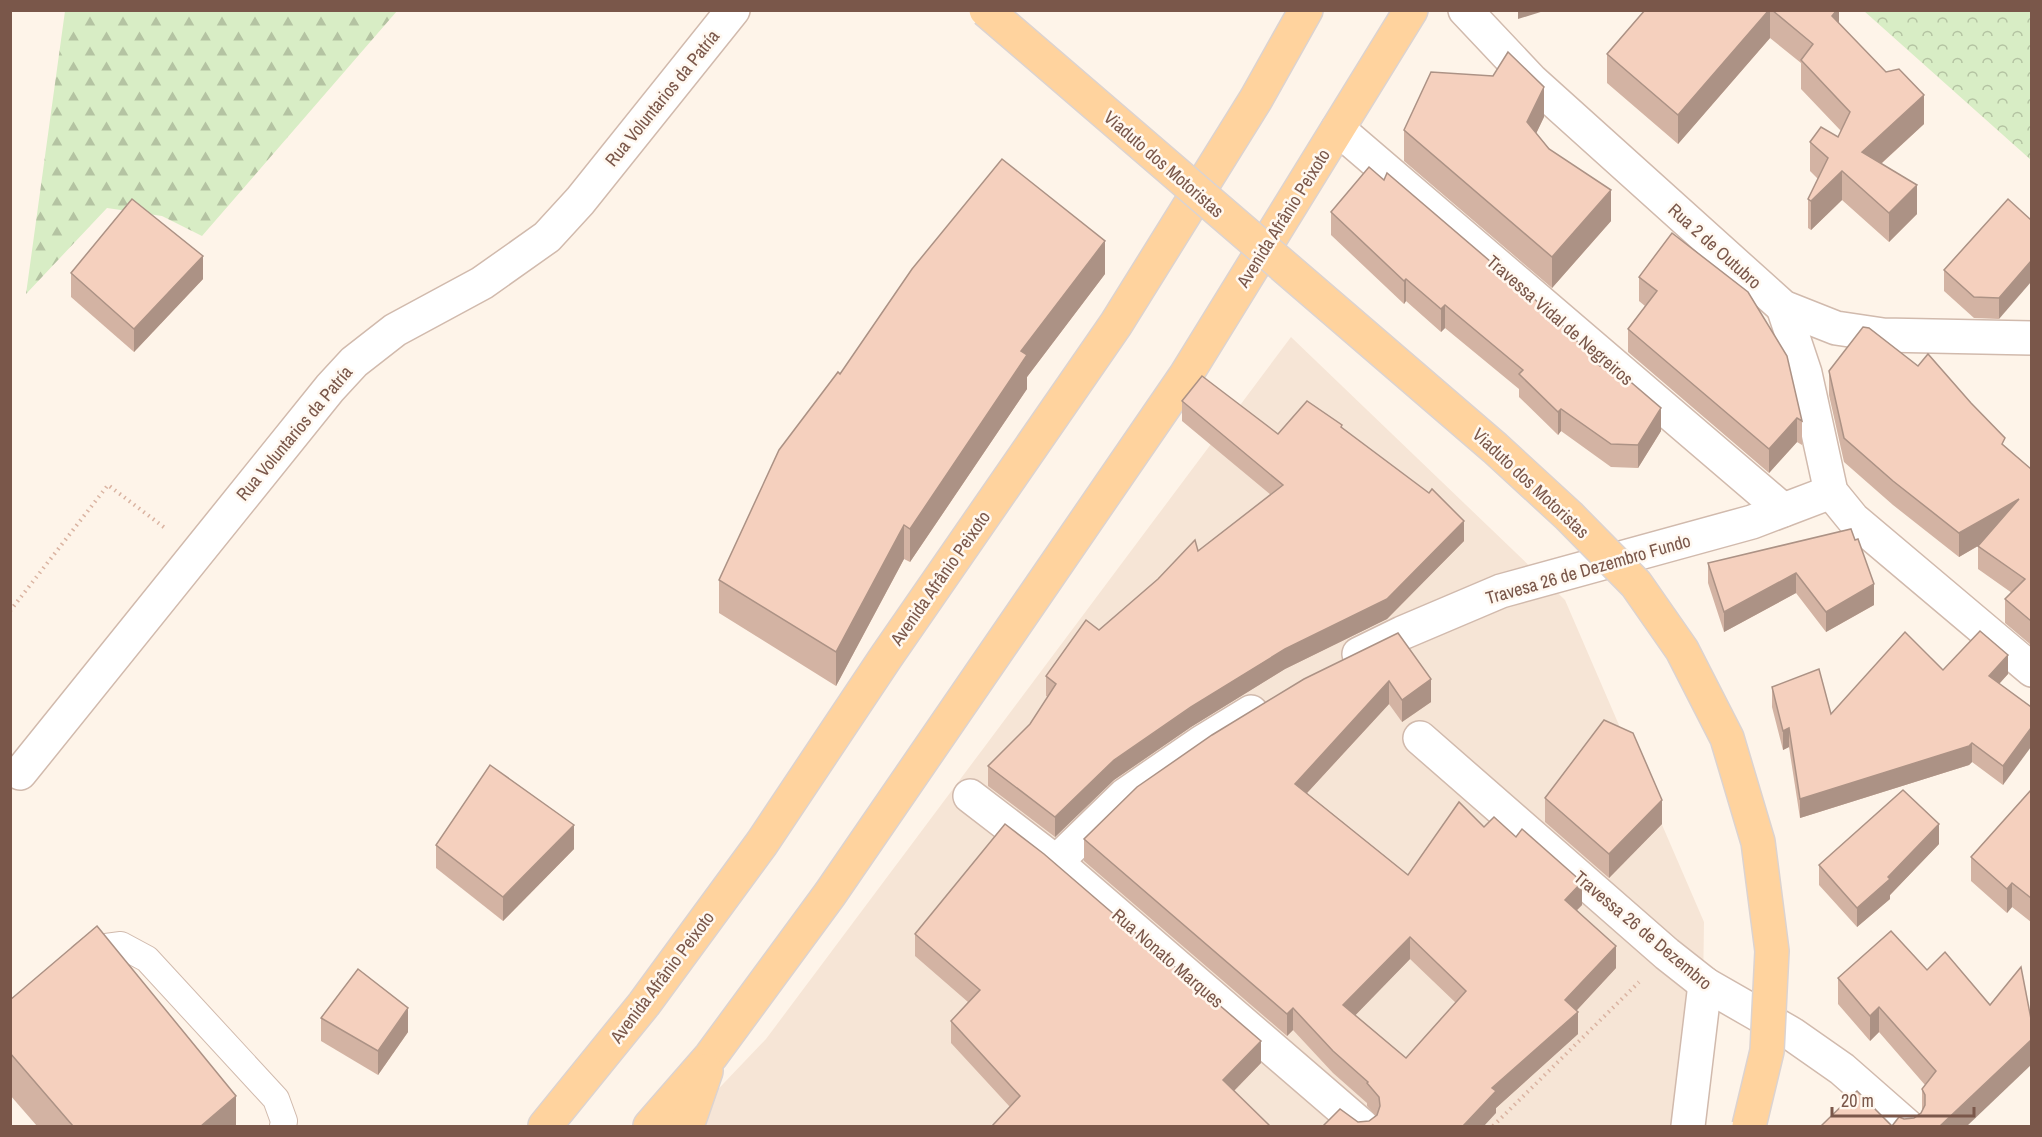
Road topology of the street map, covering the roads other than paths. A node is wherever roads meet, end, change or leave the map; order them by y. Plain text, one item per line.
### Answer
1 (733, 10) edge
2 (986, 10) edge
3 (1306, 10) edge
4 (1411, 10) edge
5 (1465, 10) edge
6 (1338, 129) junction
7 (1783, 307) junction
8 (2031, 338) edge
9 (1831, 492) junction
10 (1783, 510) junction
11 (1327, 669) edge
12 (2031, 670) edge
13 (1277, 696) edge
14 (1420, 738) dead end
15 (20, 772) dead end
16 (970, 796) dead end
17 (1056, 862) junction
18 (64, 971) edge
19 (1706, 984) junction
20 (711, 1056) junction
21 (283, 1126) edge
22 (545, 1126) edge
23 (650, 1126) edge
24 (687, 1126) edge
25 (1362, 1126) edge
26 (1688, 1126) edge
27 (1749, 1126) edge
28 (1907, 1126) edge

1 - 15 street, Rua Voluntarios da Patría
2 - 27 main road, Viaduto dos Motoristas, bridge
3 - 22 main road, Avenida Afrânio Peixoto
4 - 6 main road, Avenida Afrânio Peixoto
5 - 7 street, Rua 2 de Outubro
6 - 10 street, Travessa Vidal de Negreiros
6 - 20 main road, Avenida Afrânio Peixoto
7 - 8 street, Rua 2 de Outubro
7 - 9 street
9 - 10 street, Travesa 26 de Dezembro Fundo
9 - 12 street
10 - 11 street, Travesa 26 de Dezembro Fundo
13 - 17 street
14 - 19 street, Travessa 26 de Dezembro
16 - 17 street, Rua Nonato Marques
17 - 25 street, Rua Nonato Marques
18 - 21 lane
19 - 26 street
19 - 28 street, Travessa 26 de Dezembro
20 - 23 main road, Avenida Afrânio Peixoto
20 - 24 main road

